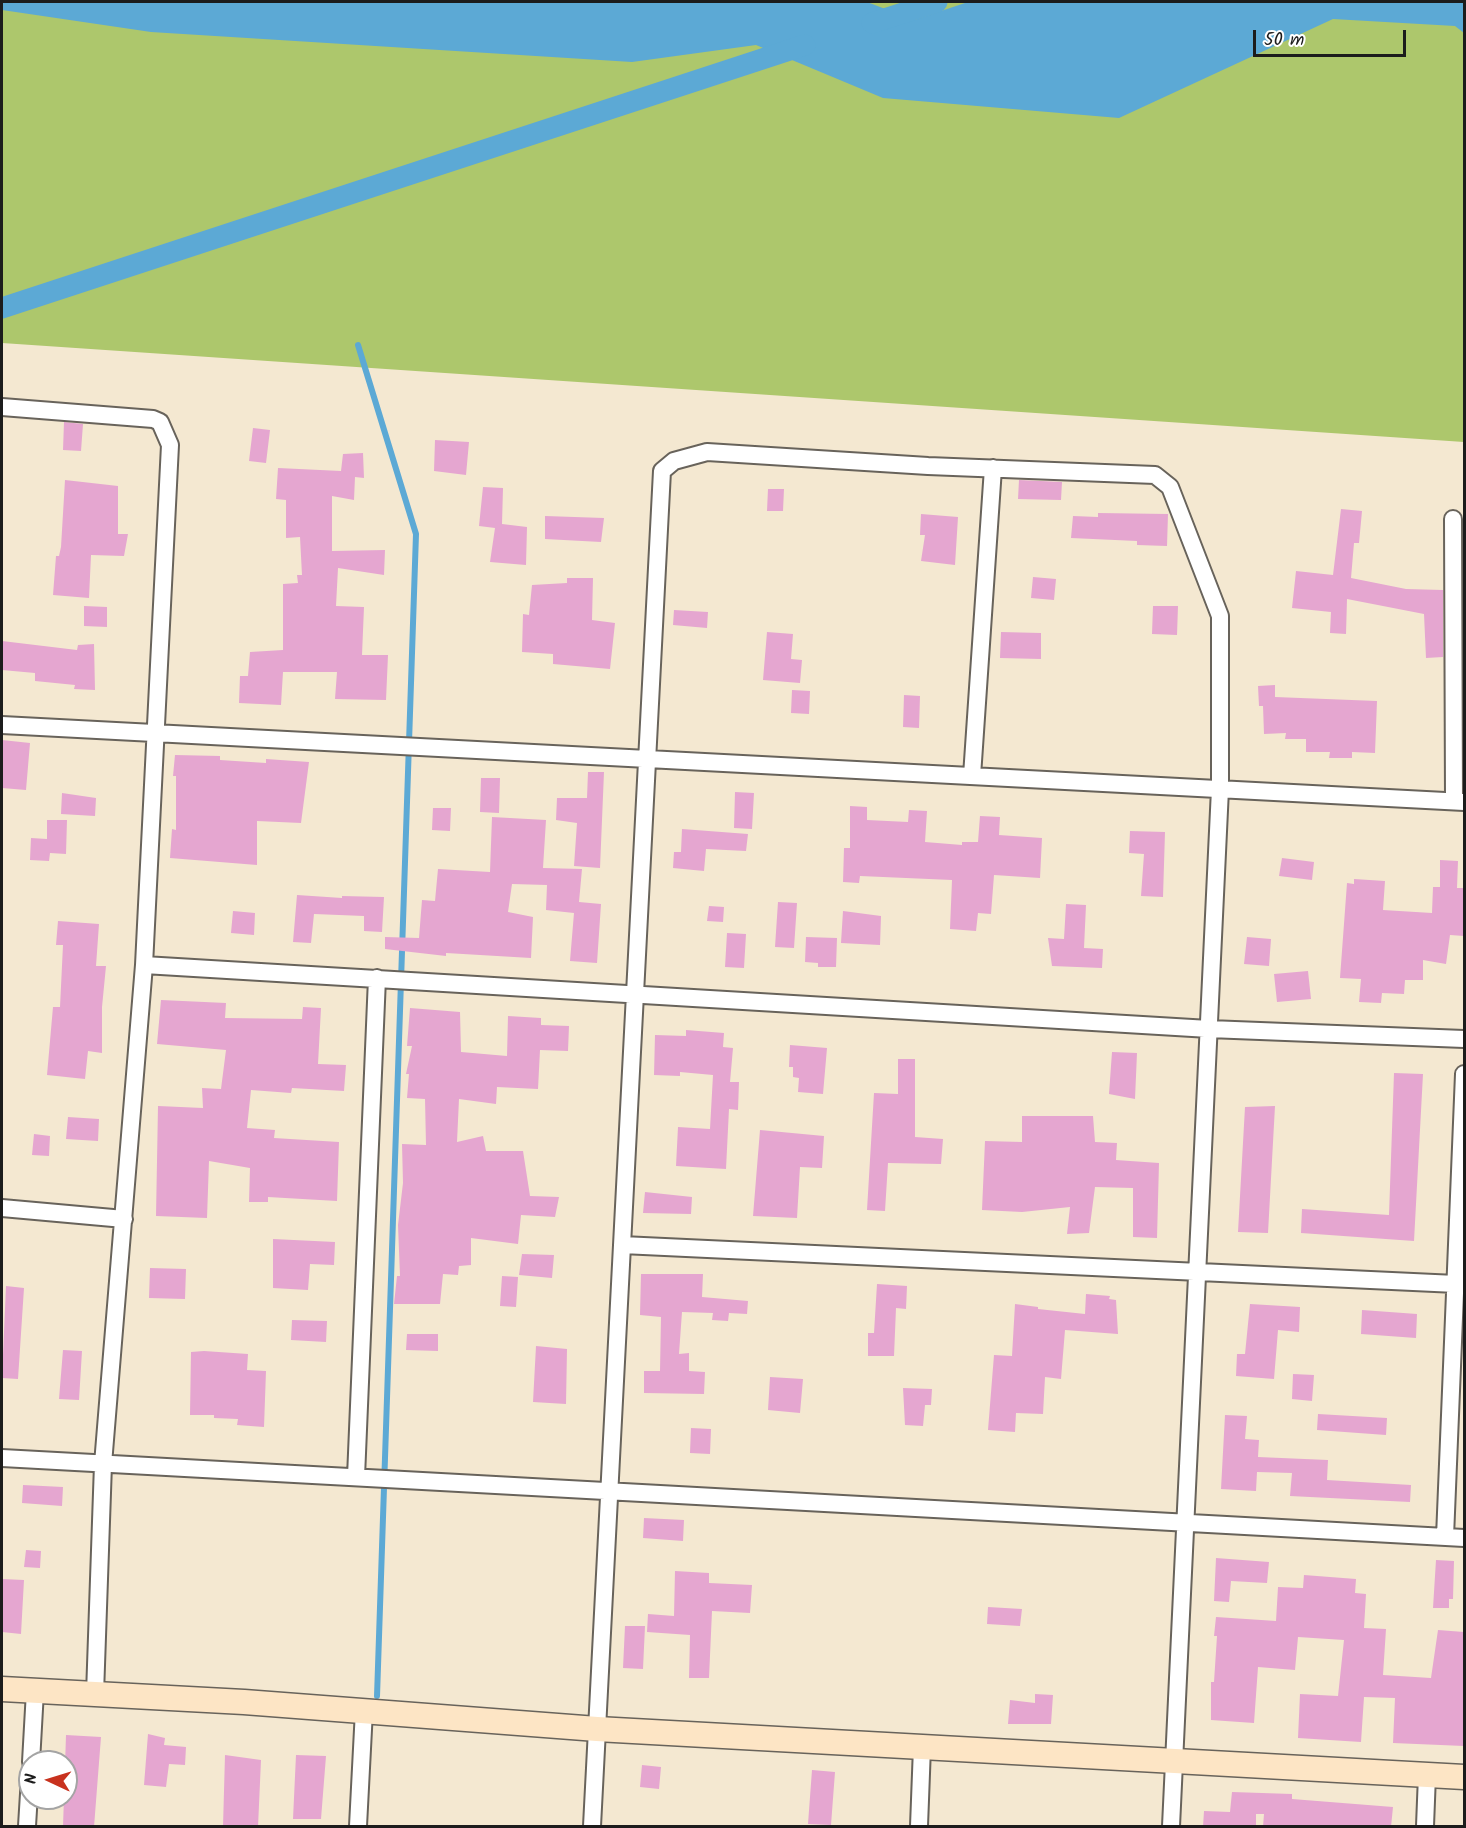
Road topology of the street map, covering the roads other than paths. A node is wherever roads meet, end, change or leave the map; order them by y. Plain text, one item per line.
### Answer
1 (2, 407) edge
2 (993, 468) junction
3 (1453, 519) dead end
4 (1459, 601) edge
5 (2, 725) edge
6 (154, 733) junction
7 (647, 759) junction
8 (972, 776) junction
9 (1220, 789) junction
10 (1459, 801) edge
11 (144, 965) junction
12 (377, 978) junction
13 (635, 993) junction
14 (1209, 1029) junction
15 (1464, 1039) edge
16 (1464, 1074) edge
17 (2, 1208) edge
18 (124, 1220) junction
19 (622, 1245) junction
20 (1197, 1272) junction
21 (1456, 1284) junction
22 (2, 1458) edge
23 (103, 1464) junction
24 (356, 1477) junction
25 (609, 1491) junction
26 (1185, 1523) junction
27 (1445, 1538) junction
28 (1464, 1539) edge
29 (2, 1689) edge
30 (35, 1691) junction
31 (95, 1694) junction
32 (364, 1710) junction
33 (597, 1729) junction
34 (922, 1747) junction
35 (32, 1750) edge
36 (1174, 1761) junction
37 (1427, 1775) junction
38 (1464, 1777) edge
39 (28, 1810) edge
40 (27, 1827) edge
41 (358, 1827) edge
42 (592, 1827) edge
43 (919, 1827) edge
44 (1171, 1827) edge
45 (1425, 1827) edge

1 - 6 street
2 - 7 street
2 - 8 street
2 - 9 street
3 - 4 street
4 - 10 street
5 - 6 street
6 - 7 street
6 - 11 street
7 - 8 street
7 - 13 street
8 - 9 street
9 - 10 street
9 - 14 street
11 - 12 street
11 - 18 street
12 - 13 street
12 - 24 street
13 - 14 street
13 - 19 street
14 - 15 street
14 - 20 street
16 - 21 street
17 - 18 street
18 - 23 street
19 - 20 street
19 - 25 street
20 - 21 street
20 - 26 street
21 - 27 street
22 - 23 street
23 - 24 street
23 - 31 street
24 - 25 street
25 - 26 street
25 - 33 street
26 - 27 street
26 - 36 street
27 - 28 street
29 - 30 street
30 - 31 street
30 - 35 street
31 - 32 street
32 - 33 street
32 - 41 street
33 - 34 street
33 - 42 street
34 - 36 street
34 - 43 street
36 - 37 street
36 - 44 street
37 - 38 street
37 - 45 street
39 - 40 street

